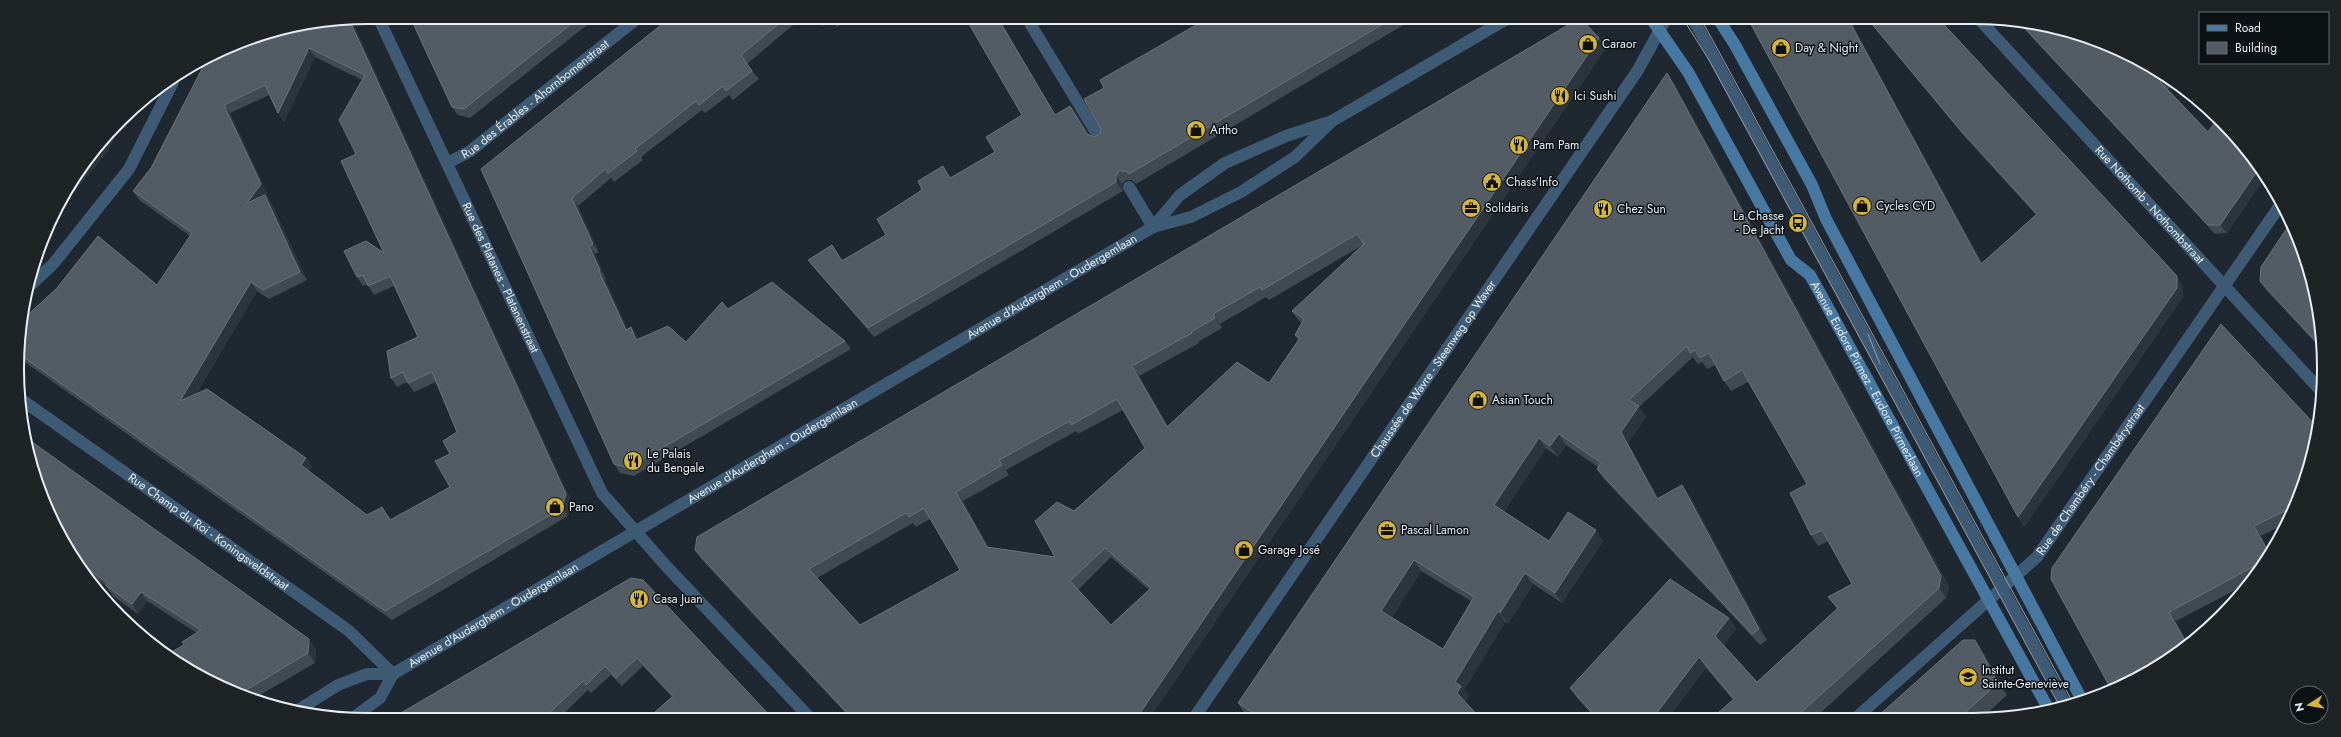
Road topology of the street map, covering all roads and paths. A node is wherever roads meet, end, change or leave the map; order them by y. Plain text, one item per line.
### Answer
1 (381, 24) edge
2 (630, 24) edge
3 (1498, 24) edge
4 (1655, 24) edge
5 (1663, 24) edge
6 (1696, 24) edge
7 (1722, 24) edge
8 (1032, 25) dead end
9 (1984, 25) edge
10 (1660, 30) junction
11 (169, 88) edge
12 (1332, 122) junction
13 (1100, 139) edge
14 (447, 163) junction
15 (1129, 187) edge
16 (2278, 209) edge
17 (1153, 227) junction
18 (36, 281) edge
19 (2225, 287) junction
20 (2316, 386) edge
21 (26, 403) edge
22 (636, 530) junction
23 (2016, 575) junction
24 (2003, 588) junction
25 (1988, 600) junction
26 (393, 674) junction
27 (2080, 696) edge
28 (2065, 700) edge
29 (2046, 705) edge
30 (304, 706) edge
31 (360, 713) edge
32 (805, 713) edge
33 (1197, 713) edge
34 (1861, 713) edge

1 - 14 street, Rue des Platanes - Platanenstraat
2 - 14 street, Rue des Érables - Ahornbomenstraat
3 - 12 street, Avenue d'Auderghem - Oudergemlaan
4 - 10 main road, Avenue Eudore Pirmez - Eudore Pirmezlaan
5 - 10 street, Chaussée de Wavre - Steenweg op Waver
6 - 24 street, Avenue Eudore Pirmez - Eudore Pirmezlaan
7 - 23 main road
8 - 13 street
9 - 19 street, Rue Nothomb - Nothombstraat
10 - 25 main road, Avenue Eudore Pirmez - Eudore Pirmezlaan
10 - 33 street, Chaussée de Wavre - Steenweg op Waver
11 - 18 street
12 - 17 street, Avenue d'Auderghem - Oudergemlaan
12 - 17 street, Avenue d'Auderghem - Oudergemlaan
14 - 22 street, Rue des Platanes - Platanenstraat
15 - 17 street
16 - 19 street, Rue de Chambéry - Chambérystraat
17 - 22 street, Avenue d'Auderghem - Oudergemlaan
19 - 20 street, Rue Nothomb - Nothombstraat
19 - 23 street, Rue de Chambéry - Chambérystraat
21 - 26 street, Rue Champ du Roi - Koningsveldstraat
22 - 26 street, Avenue d'Auderghem - Oudergemlaan
22 - 32 street, Rue des Platanes - Platanenstraat
23 - 24 street, Rue de Chambéry - Chambérystraat
23 - 27 main road
24 - 25 street, Rue de Chambéry - Chambérystraat
24 - 28 street, Avenue Eudore Pirmez - Eudore Pirmezlaan
25 - 29 main road, Avenue Eudore Pirmez - Eudore Pirmezlaan
25 - 34 street, Rue de Chambéry - Chambérystraat
26 - 30 street
26 - 31 street

